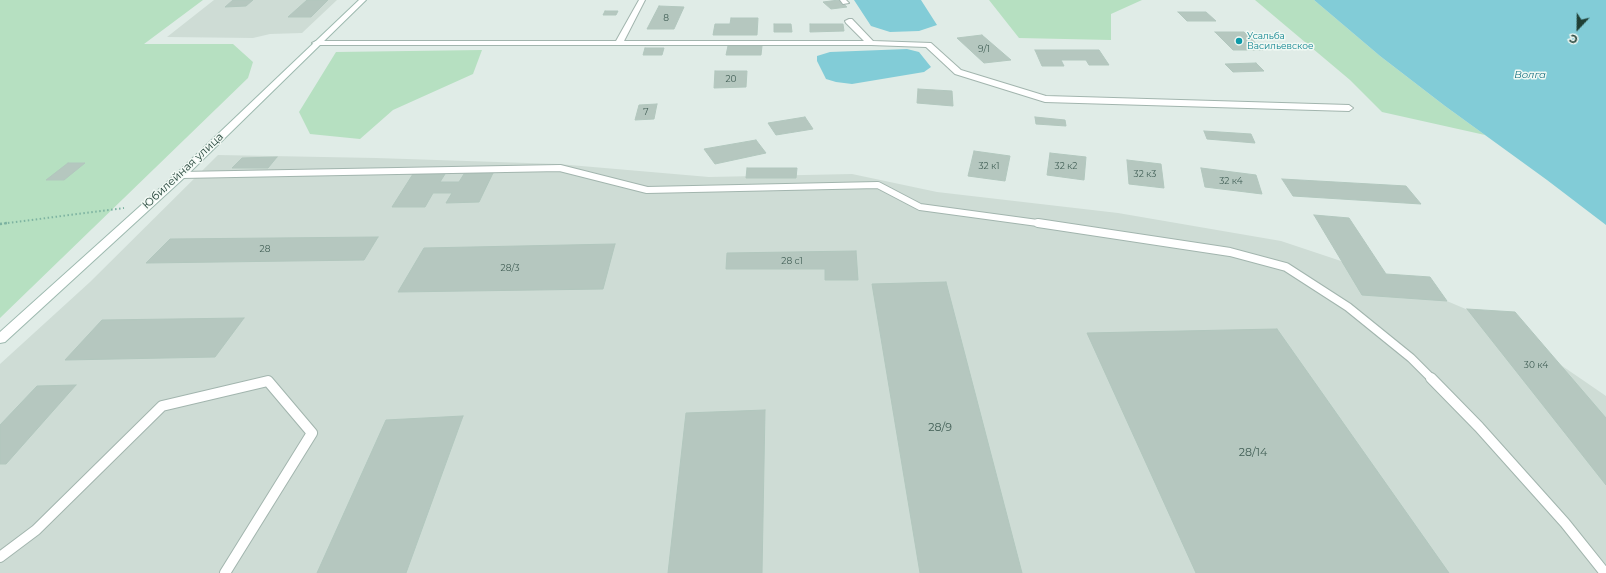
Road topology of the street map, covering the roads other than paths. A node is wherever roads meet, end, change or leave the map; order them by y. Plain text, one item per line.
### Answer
1 (363, 0) edge
2 (642, 0) edge
3 (850, 21) dead end
4 (316, 43) junction
5 (618, 43) junction
6 (871, 43) junction
7 (1349, 108) dead end
8 (181, 175) junction
9 (0, 339) edge
10 (0, 557) edge
11 (225, 573) edge
12 (1605, 573) edge

1 - 4 street, Юбилейная улица
2 - 5 street
3 - 6 street
4 - 5 street
4 - 8 street, Юбилейная улица
5 - 6 street
6 - 7 street
8 - 9 street, Юбилейная улица
8 - 12 lane
10 - 11 lane

